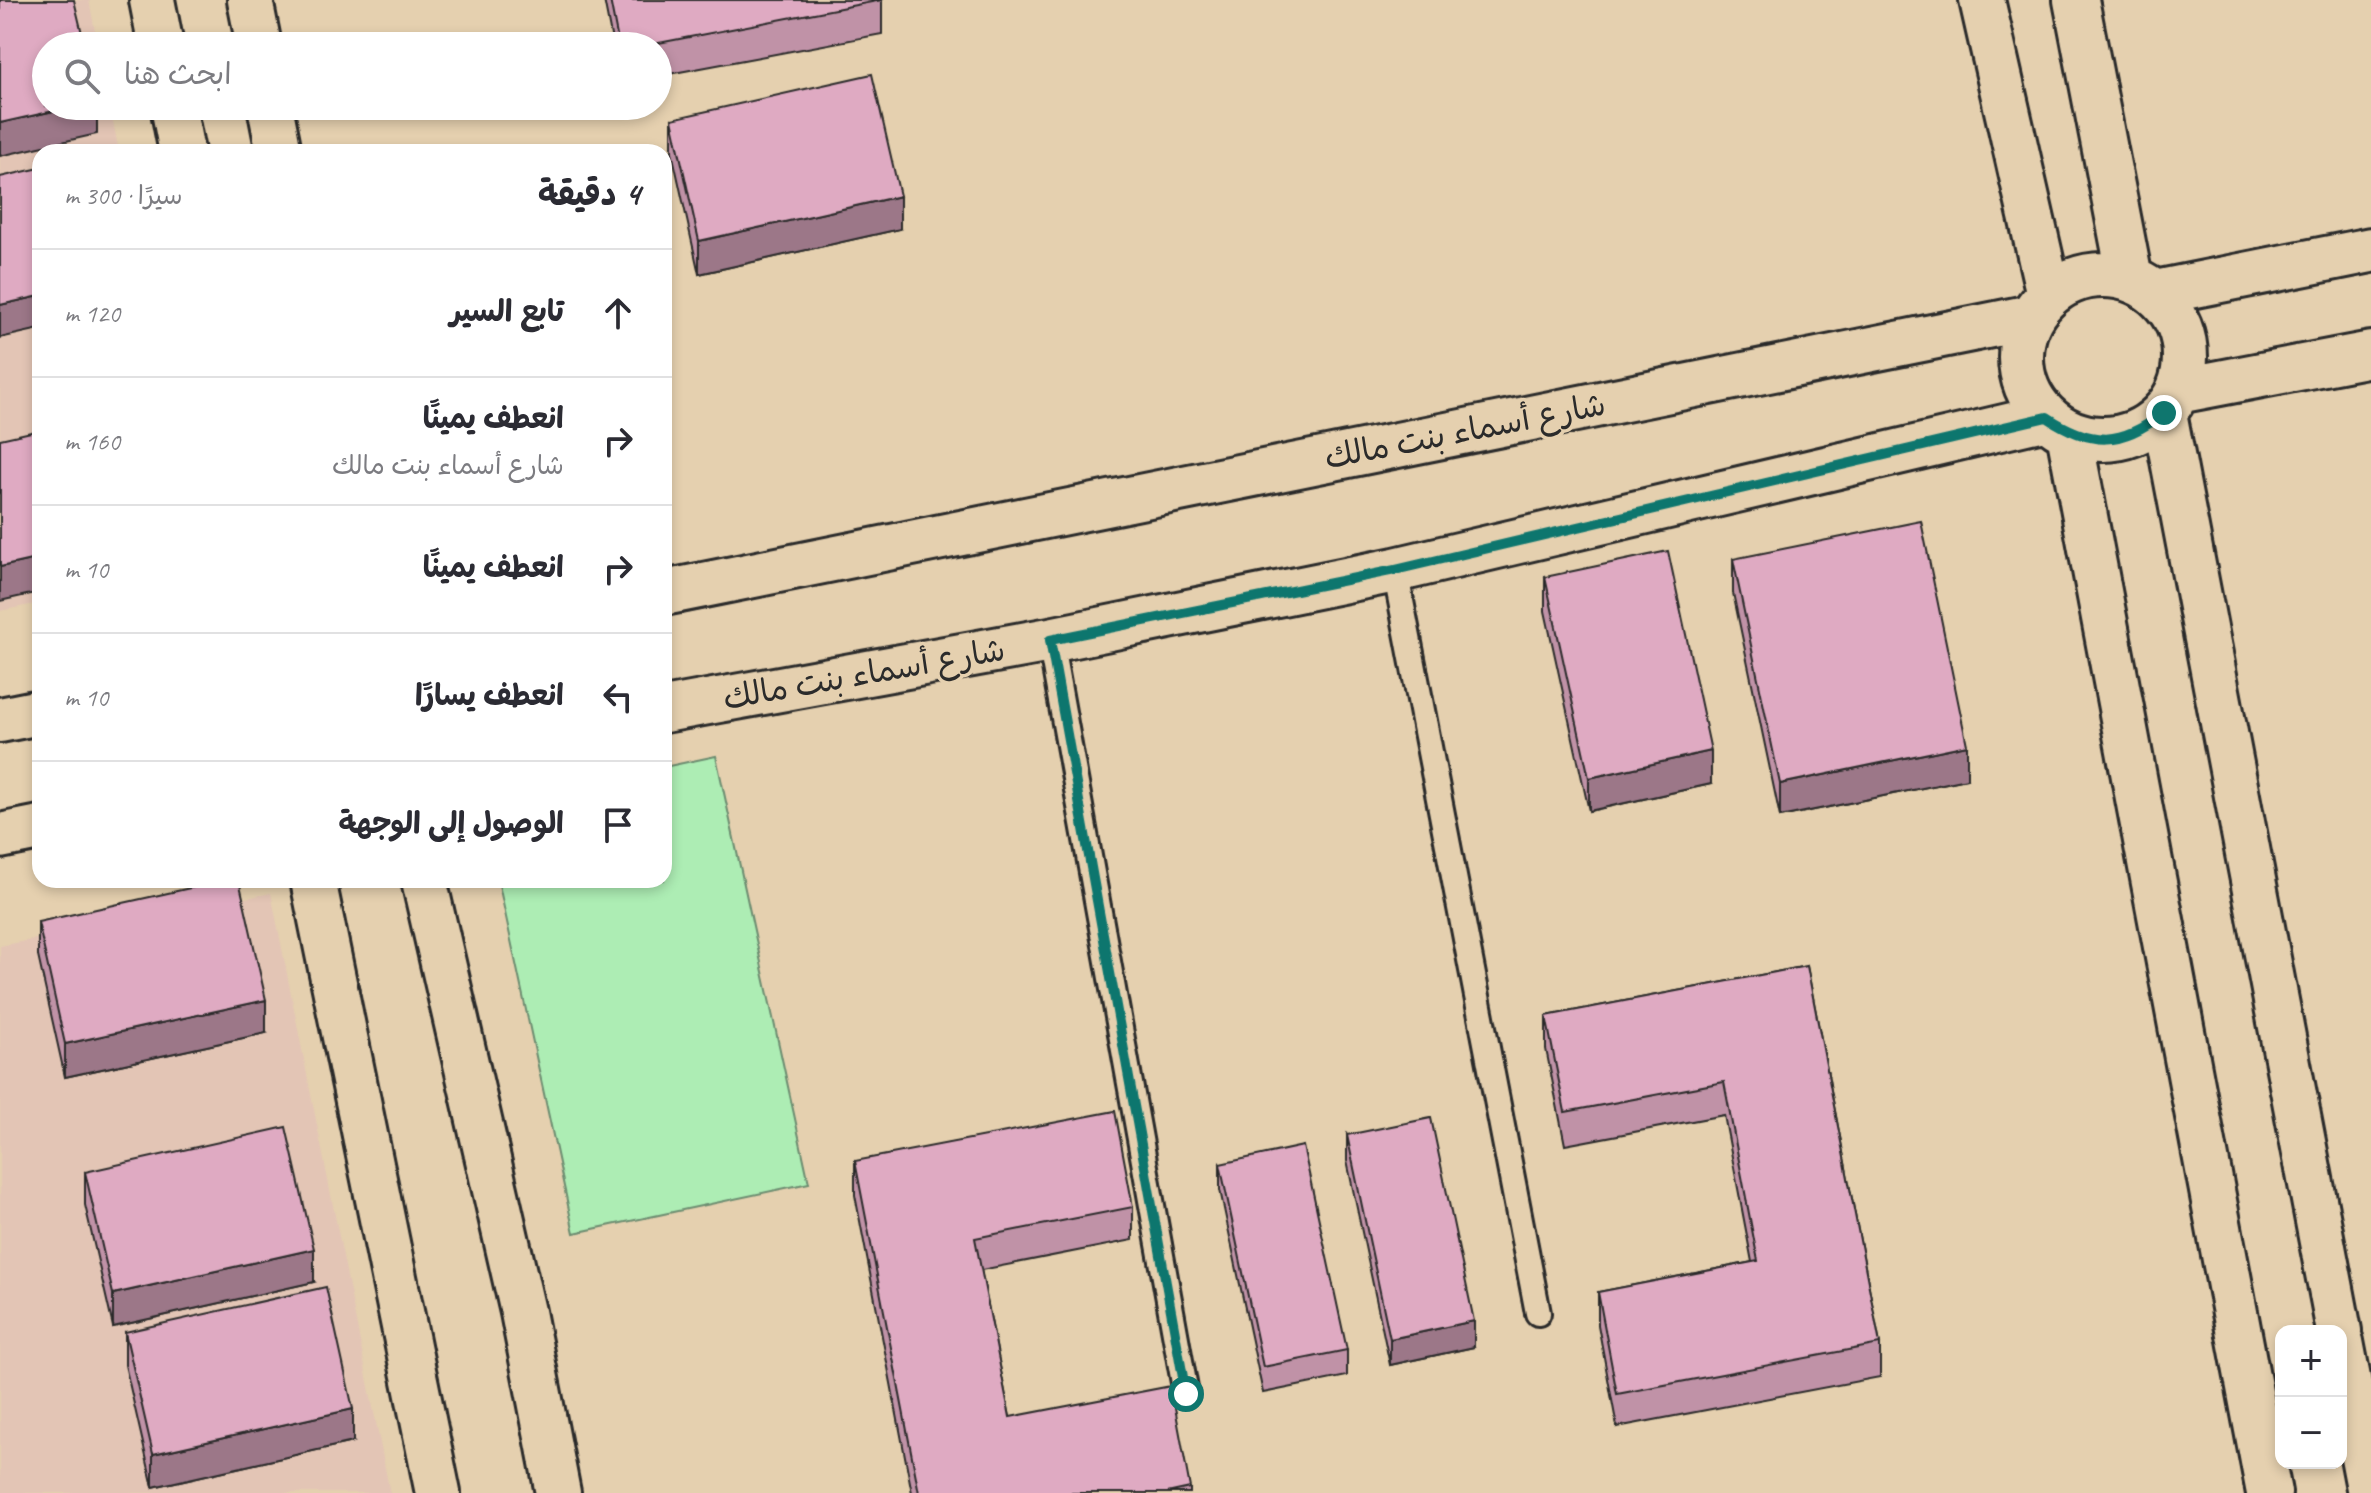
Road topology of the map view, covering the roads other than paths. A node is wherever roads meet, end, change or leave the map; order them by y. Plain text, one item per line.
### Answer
1 (152, 0) edge
2 (250, 0) edge
3 (1982, 0) edge
4 (2076, 0) edge
5 (158, 32) edge
6 (256, 32) edge
7 (176, 120) edge
8 (273, 120) edge
9 (180, 144) edge
10 (277, 144) edge
11 (2371, 250) edge
12 (2143, 286) junction
13 (2040, 306) junction
14 (2371, 354) edge
15 (2171, 402) junction
16 (2058, 424) junction
17 (1395, 570) junction
18 (672, 591) edge
19 (1050, 640) junction
20 (672, 709) edge
21 (32, 714) edge
22 (0, 720) edge
23 (32, 830) edge
24 (0, 836) edge
25 (315, 888) edge
26 (426, 888) edge
27 (1538, 1313) dead end
28 (2338, 1325) edge
29 (2347, 1373) edge
30 (1186, 1394) dead end
31 (438, 1493) edge
32 (558, 1493) edge
33 (2269, 1493) edge
34 (2370, 1493) edge

1 - 5 street
2 - 6 street
3 - 13 street
4 - 12 street
7 - 9 street
8 - 10 street
11 - 12 street
12 - 13 street
12 - 15 street
13 - 16 street
13 - 18 street, شارع أسماء بنت مالك
14 - 15 street
15 - 16 street
15 - 28 street
16 - 17 street, شارع أسماء بنت مالك
16 - 33 street
17 - 19 street, شارع أسماء بنت مالك
17 - 27 lane
19 - 20 street, شارع أسماء بنت مالك
19 - 30 lane
21 - 22 street
23 - 24 street
25 - 31 street
26 - 32 street
29 - 34 street

